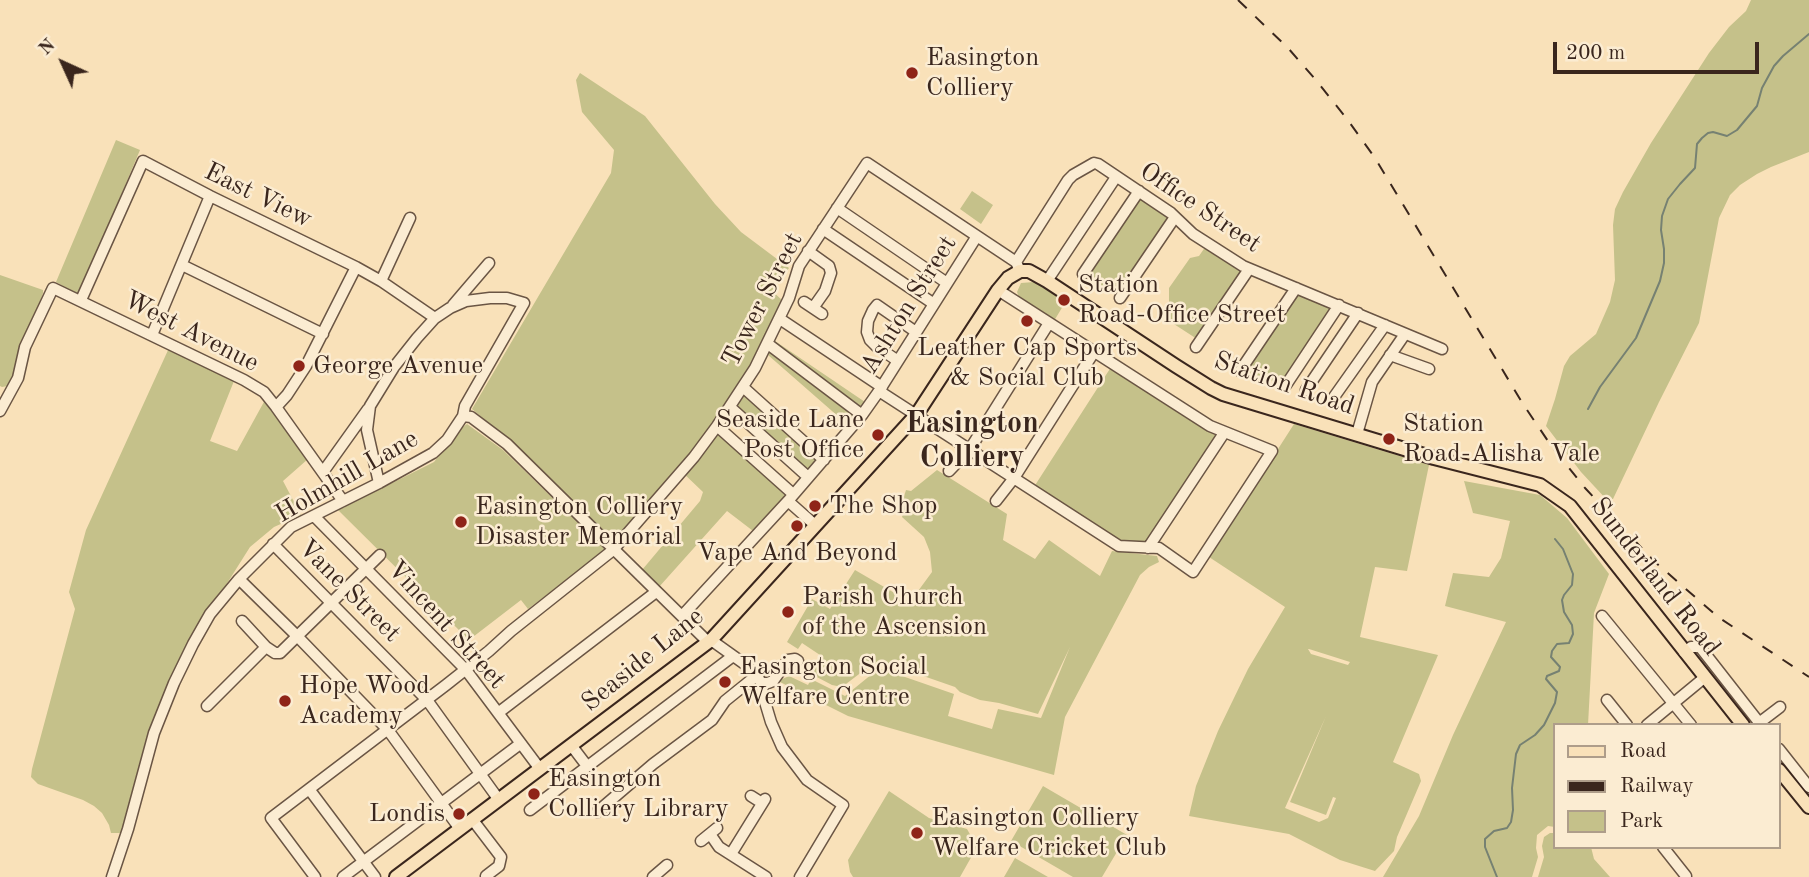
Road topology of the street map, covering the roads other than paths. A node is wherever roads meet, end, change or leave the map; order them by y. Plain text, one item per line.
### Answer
1 (1116, 177) junction
2 (1139, 191) junction
3 (210, 197) junction
4 (837, 208) junction
5 (1175, 217) junction
6 (411, 218) dead end
7 (823, 229) junction
8 (977, 236) junction
9 (808, 251) junction
10 (489, 263) dead end
11 (182, 265) junction
12 (1018, 266) junction
13 (356, 267) junction
14 (1249, 269) junction
15 (1083, 274) dead end
16 (381, 281) junction
17 (1047, 281) junction
18 (947, 283) junction
19 (1296, 288) junction
20 (998, 290) junction
21 (867, 298) dead end
22 (1120, 298) dead end
23 (81, 300) junction
24 (934, 304) junction
25 (877, 305) junction
26 (1339, 305) junction
27 (450, 308) junction
28 (813, 308) dead end
29 (1358, 313) junction
30 (435, 318) junction
31 (780, 319) junction
32 (1049, 323) junction
33 (1385, 325) junction
34 (916, 332) junction
35 (323, 334) junction
36 (1405, 334) junction
37 (152, 335) junction
38 (768, 344) junction
39 (1196, 347) dead end
40 (1442, 349) dead end
41 (1094, 352) junction
42 (1390, 355) junction
43 (898, 361) junction
44 (1429, 369) dead end
45 (1240, 371) dead end
46 (1286, 385) dead end
47 (743, 387) junction
48 (881, 389) junction
49 (1306, 390) dead end
50 (1334, 397) dead end
51 (370, 406) junction
52 (276, 407) junction
53 (730, 407) junction
54 (0, 411) edge
55 (917, 414) junction
56 (862, 415) junction
57 (463, 416) junction
58 (717, 426) junction
59 (1224, 433) junction
60 (1357, 434) junction
61 (970, 449) junction
62 (1434, 458) joint
63 (824, 460) junction
64 (323, 471) junction
65 (949, 471) dead end
66 (808, 477) junction
67 (1014, 478) junction
68 (379, 483) junction
69 (790, 497) junction
70 (342, 501) junction
71 (996, 502) dead end
72 (314, 516) junction
73 (815, 525) junction
74 (273, 544) junction
75 (1148, 548) junction
76 (613, 550) junction
77 (380, 555) dead end
78 (366, 569) junction
79 (239, 579) junction
80 (656, 592) junction
81 (332, 603) junction
82 (682, 616) junction
83 (1602, 616) dead end
84 (242, 621) dead end
85 (298, 636) junction
86 (709, 641) junction
87 (265, 647) junction
88 (1684, 652) junction
89 (733, 656) junction
90 (798, 660) dead end
91 (466, 670) junction
92 (1704, 678) junction
93 (759, 679) junction
94 (426, 700) junction
95 (1607, 700) dead end
96 (1674, 703) junction
97 (207, 706) dead end
98 (1780, 707) dead end
99 (498, 713) junction
100 (1625, 723) edge
101 (1649, 723) edge
102 (1690, 723) edge
103 (1741, 723) edge
104 (1759, 723) edge
105 (1761, 723) edge
106 (388, 730) junction
107 (520, 744) junction
108 (571, 745) junction
109 (1781, 751) edge
110 (587, 766) junction
111 (540, 769) junction
112 (1781, 772) edge
113 (480, 774) junction
114 (1807, 780) edge
115 (309, 789) junction
116 (751, 796) dead end
117 (499, 800) junction
118 (442, 803) junction
119 (1809, 807) edge
120 (530, 810) dead end
121 (597, 811) dead end
122 (472, 820) junction
123 (460, 829) junction
124 (709, 834) dead end
125 (1665, 849) edge
126 (730, 854) junction
127 (363, 862) junction
128 (667, 864) dead end
129 (486, 876) edge
130 (1686, 876) edge
131 (113, 877) edge
132 (315, 877) edge
133 (343, 877) edge
134 (375, 877) edge
135 (396, 877) edge
136 (653, 877) edge
137 (766, 877) edge
138 (800, 877) edge

1 - 2 street, Office Street
1 - 12 street, Office Street
1 - 17 street
2 - 5 street, Office Street
2 - 15 street
3 - 11 street
3 - 13 street, East View
3 - 23 street, East View
4 - 7 street, Tower Street
4 - 8 street, Tower Street
4 - 18 street
5 - 14 street, Office Street
5 - 22 street
6 - 16 street
7 - 9 street, Tower Street
7 - 24 street
8 - 12 street
8 - 18 street, Ashton Street
9 - 28 street
9 - 31 street, Tower Street
10 - 27 street
11 - 35 street
11 - 37 street
12 - 17 main road, Station Road
12 - 20 main road, Seaside Lane
13 - 16 street, East View
13 - 35 street
14 - 19 street, Office Street
14 - 39 street
16 - 30 street, East View
17 - 60 main road, Station Road
18 - 24 street, Ashton Street
19 - 26 street, Office Street
19 - 45 street
20 - 32 street
20 - 55 main road, Seaside Lane
21 - 25 street
23 - 37 street, West Avenue
23 - 54 street, West Avenue
24 - 34 street, Ashton Street
25 - 34 street
25 - 43 street
26 - 29 street, Office Street
26 - 46 street
27 - 30 street
27 - 57 street, Holmhill Lane
29 - 33 street, Office Street
29 - 49 street
30 - 51 street
31 - 38 street, Tower Street
31 - 48 street
32 - 41 street
32 - 61 street
33 - 36 street, Office Street
33 - 50 street
34 - 43 street, Ashton Street
35 - 52 street
36 - 40 street, Office Street
36 - 42 street
37 - 52 street, West Avenue
38 - 47 street, Tower Street
38 - 56 street
41 - 59 street
41 - 67 street
42 - 44 street
42 - 60 street
43 - 48 street, Ashton Street
47 - 53 street, Tower Street
47 - 63 street
48 - 55 street
48 - 56 street, Ashton Street
51 - 64 street
51 - 68 street
52 - 64 street, West Avenue
53 - 58 street, Tower Street
53 - 66 street
55 - 61 street
55 - 73 main road, Seaside Lane
56 - 63 street, Ashton Street
57 - 68 street, Holmhill Lane
57 - 76 street
58 - 69 street
58 - 76 street, Tower Street
59 - 75 street
59 - 75 street
60 - 62 main road, Station Road
61 - 65 street
61 - 67 street
62 - 88 main road, Sunderland Road
63 - 66 street, Ashton Street
64 - 70 street, West Avenue
66 - 69 street, Ashton Street
67 - 71 street
67 - 75 street
68 - 70 street, Holmhill Lane
69 - 73 street
69 - 82 street, Ashton Street
70 - 72 street, Holmhill Lane
72 - 74 street, Holmhill Lane
72 - 78 street, Vincent Street
73 - 86 main road, Seaside Lane
74 - 79 street, Holmhill Lane
74 - 81 street, Vane Street
76 - 80 street
76 - 91 street, Tower Street
77 - 78 street
78 - 81 street
78 - 91 street, Vincent Street
79 - 85 street
79 - 131 street, Holmhill Lane
80 - 82 street
80 - 99 street
81 - 85 street
81 - 94 street, Vane Street
82 - 86 street
83 - 96 street
84 - 87 street
85 - 87 street
85 - 106 street
86 - 89 street
86 - 108 main road, Seaside Lane
87 - 97 street
88 - 92 main road, Sunderland Road
88 - 104 street
89 - 93 street
89 - 110 street
90 - 93 street
91 - 94 street, Tower Street
91 - 99 street, Vincent Street
92 - 96 street
92 - 103 main road, Sunderland Road
93 - 121 street
93 - 138 street
94 - 106 street, Tower Street
94 - 113 street, Vane Street
95 - 100 street
96 - 101 street
96 - 102 street
98 - 105 street
99 - 107 street, Vincent Street
106 - 115 street, Tower Street
106 - 118 street
107 - 111 street, Vincent Street
107 - 113 street
108 - 110 street
108 - 111 main road, Seaside Lane
109 - 114 street
110 - 120 street
111 - 117 main road, Seaside Lane
112 - 119 main road
113 - 117 street, Vane Street
113 - 118 street
115 - 127 street
115 - 132 street, Tower Street
116 - 126 street
117 - 122 main road, Seaside Lane
118 - 123 street
118 - 127 street
122 - 123 main road, Seaside Lane
122 - 129 street
123 - 135 main road, Seaside Lane
124 - 126 street
125 - 130 street
126 - 137 street
127 - 133 street
127 - 134 street
128 - 136 street

